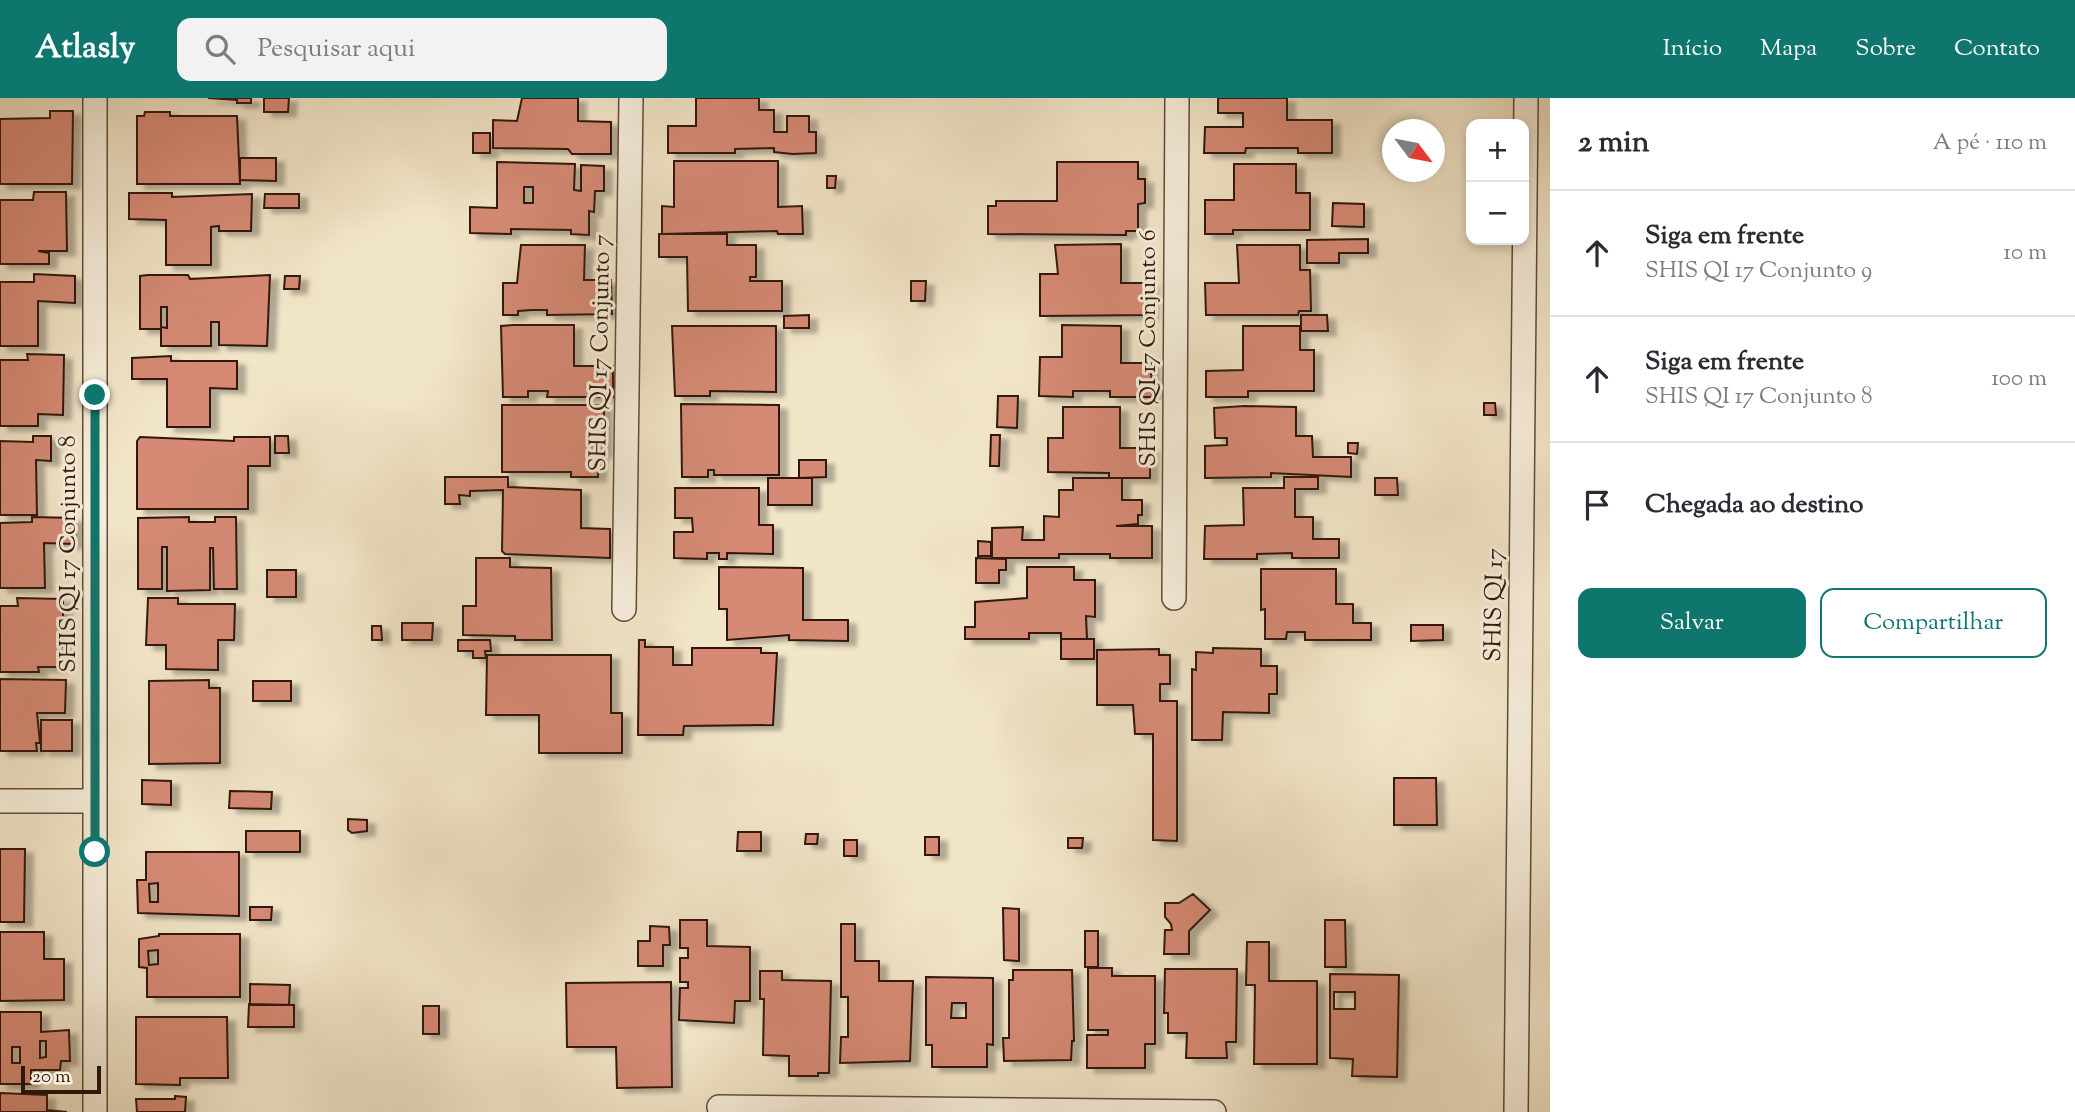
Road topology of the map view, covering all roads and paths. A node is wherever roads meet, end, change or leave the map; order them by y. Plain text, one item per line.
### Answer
1 (95, 98) edge
2 (631, 98) edge
3 (1177, 98) edge
4 (1527, 98) edge
5 (1174, 598) dead end
6 (624, 609) dead end
7 (0, 801) edge
8 (95, 801) junction
9 (719, 1107) dead end
10 (95, 1112) edge
11 (1214, 1112) edge
12 (1516, 1112) edge

1 - 8 street, SHIS QI 17 Conjunto 8
2 - 6 street, SHIS QI 17 Conjunto 7
3 - 5 street, SHIS QI 17 Conjunto 6
4 - 12 street, SHIS QI 17
7 - 8 street
8 - 10 street, SHIS QI 17 Conjunto 8
9 - 11 street

